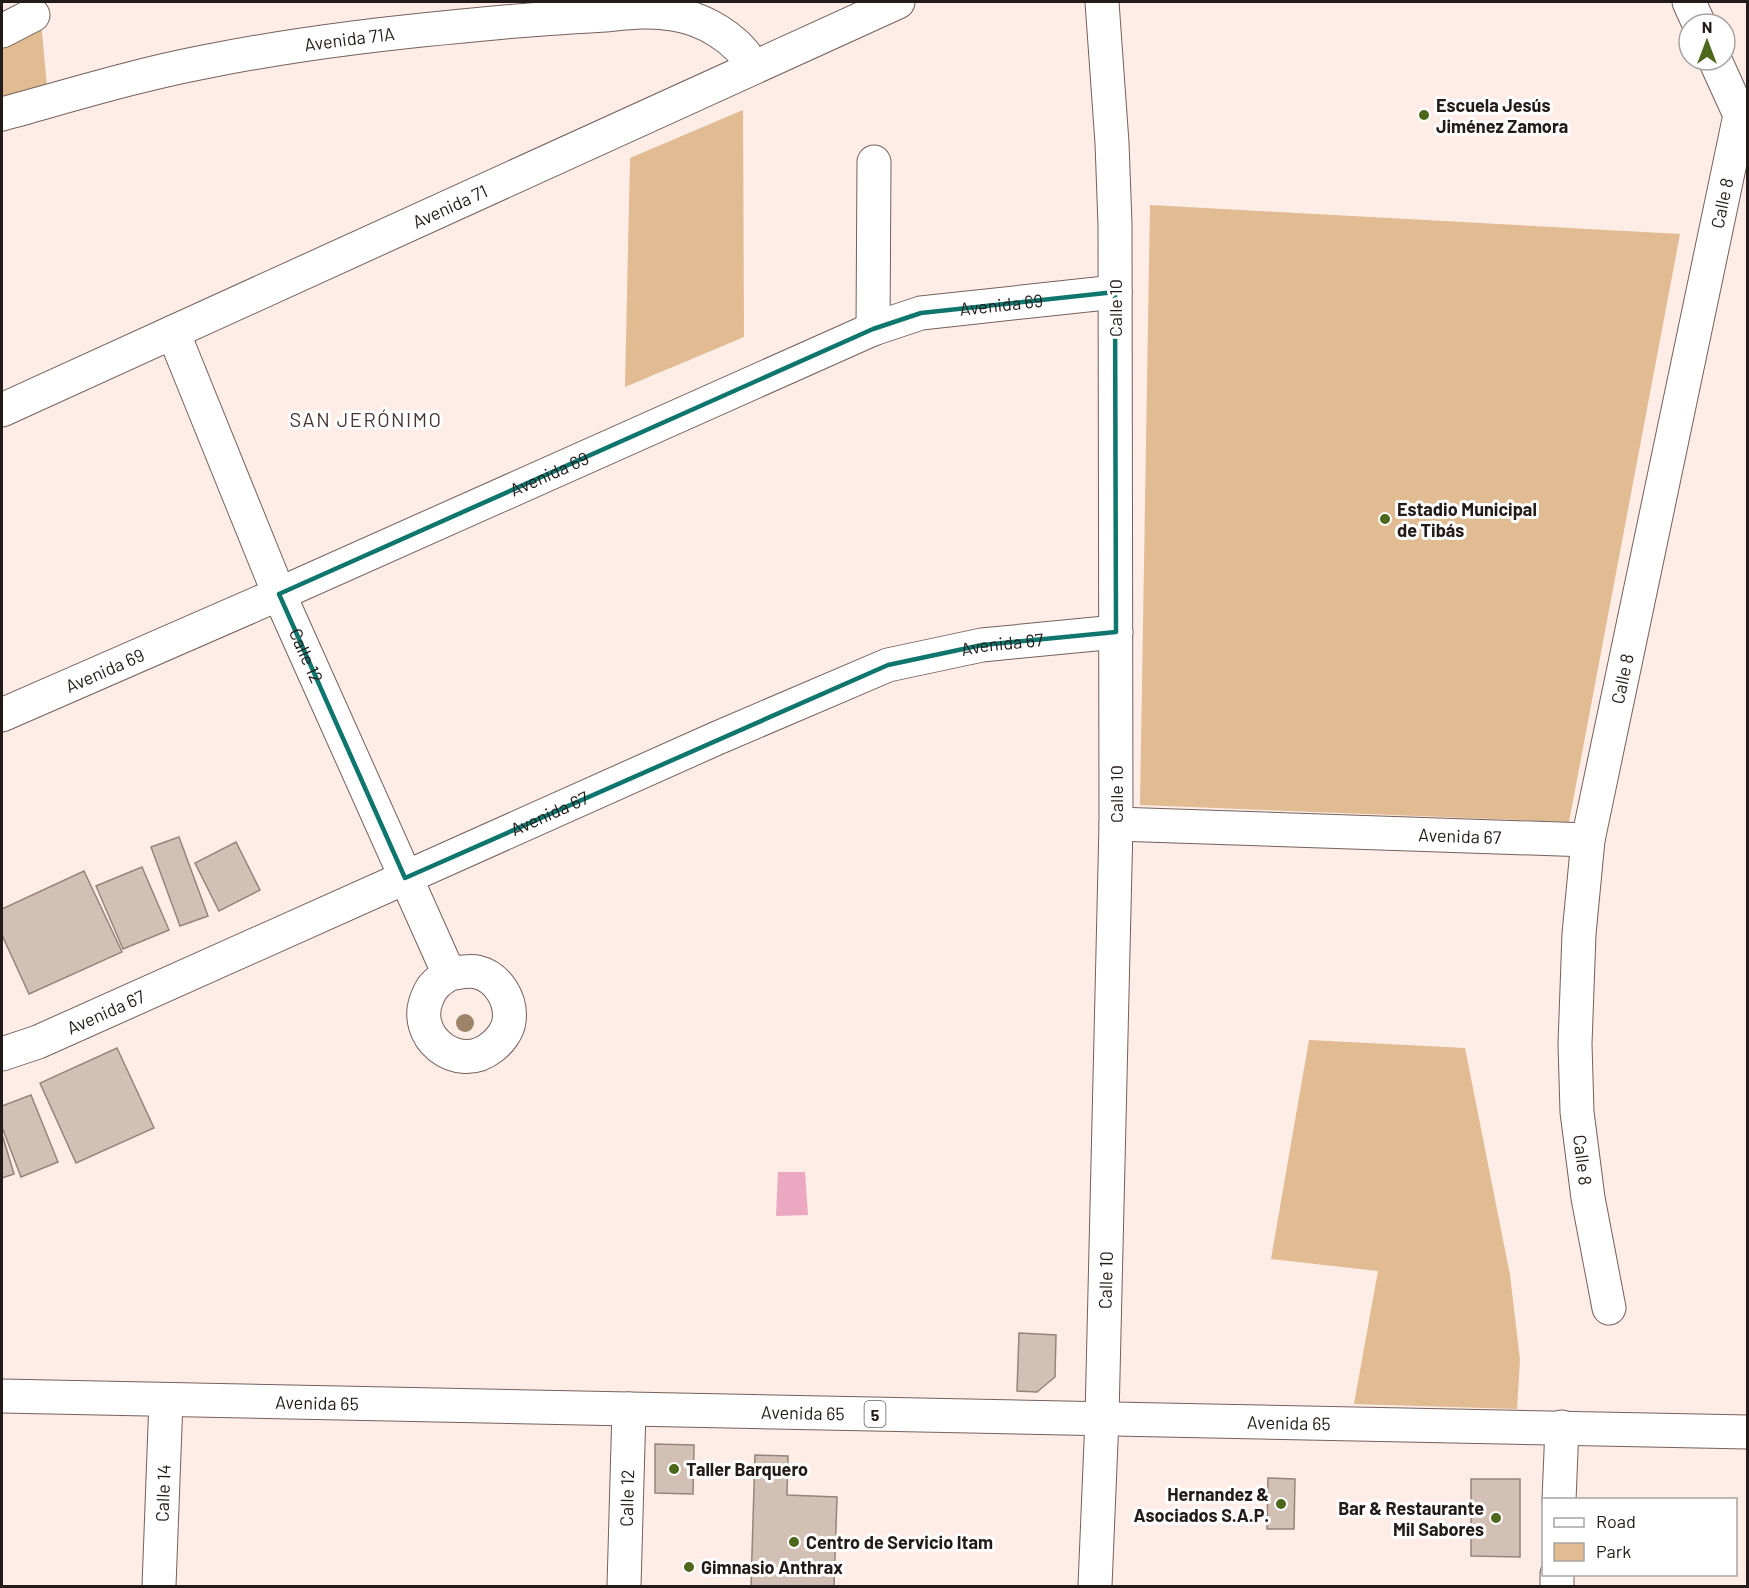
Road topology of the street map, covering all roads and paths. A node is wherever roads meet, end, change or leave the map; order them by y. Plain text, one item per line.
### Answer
1 (898, 2) edge
2 (1101, 2) edge
3 (33, 15) dead end
4 (2, 31) edge
5 (753, 67) junction
6 (1721, 72) edge
7 (2, 114) edge
8 (1744, 115) edge
9 (874, 162) dead end
10 (1115, 292) junction
11 (873, 329) junction
12 (173, 332) junction
13 (2, 410) edge
14 (279, 594) junction
15 (1116, 632) junction
16 (2, 715) edge
17 (1116, 824) junction
18 (1588, 840) junction
19 (405, 878) junction
20 (449, 974) dead end
21 (2, 1053) edge
22 (1609, 1308) dead end
23 (2, 1396) edge
24 (166, 1400) junction
25 (629, 1409) junction
26 (1102, 1418) junction
27 (1562, 1427) junction
28 (1748, 1432) edge
29 (1559, 1498) edge
30 (159, 1587) edge
31 (624, 1587) edge
32 (1095, 1587) edge

1 - 5 street, Avenida 71
2 - 10 street, Calle 10
3 - 4 street
5 - 7 street, Avenida 71A
5 - 12 street, Avenida 71
6 - 8 street, Calle 8
8 - 18 street, Calle 8
9 - 11 street
10 - 11 street, Avenida 69
10 - 15 street, Calle 10
11 - 14 street, Avenida 69
12 - 13 street, Avenida 71
12 - 14 street, Calle 12
14 - 16 street, Avenida 69
14 - 19 street, Calle 12
15 - 17 street, Calle 10
15 - 19 street, Avenida 67
17 - 18 street, Avenida 67
17 - 26 street, Calle 10
18 - 22 street, Calle 8
19 - 20 street, Calle 12
19 - 21 street, Avenida 67
23 - 24 street, Avenida 65 / 5
24 - 25 street, Avenida 65 / 5
24 - 30 street, Calle 14
25 - 26 street, Avenida 65 / 5
25 - 31 street, Calle 12
26 - 27 street, Avenida 65 / 5
26 - 32 street, Calle 10
27 - 28 street, Avenida 65 / 5
27 - 29 street

